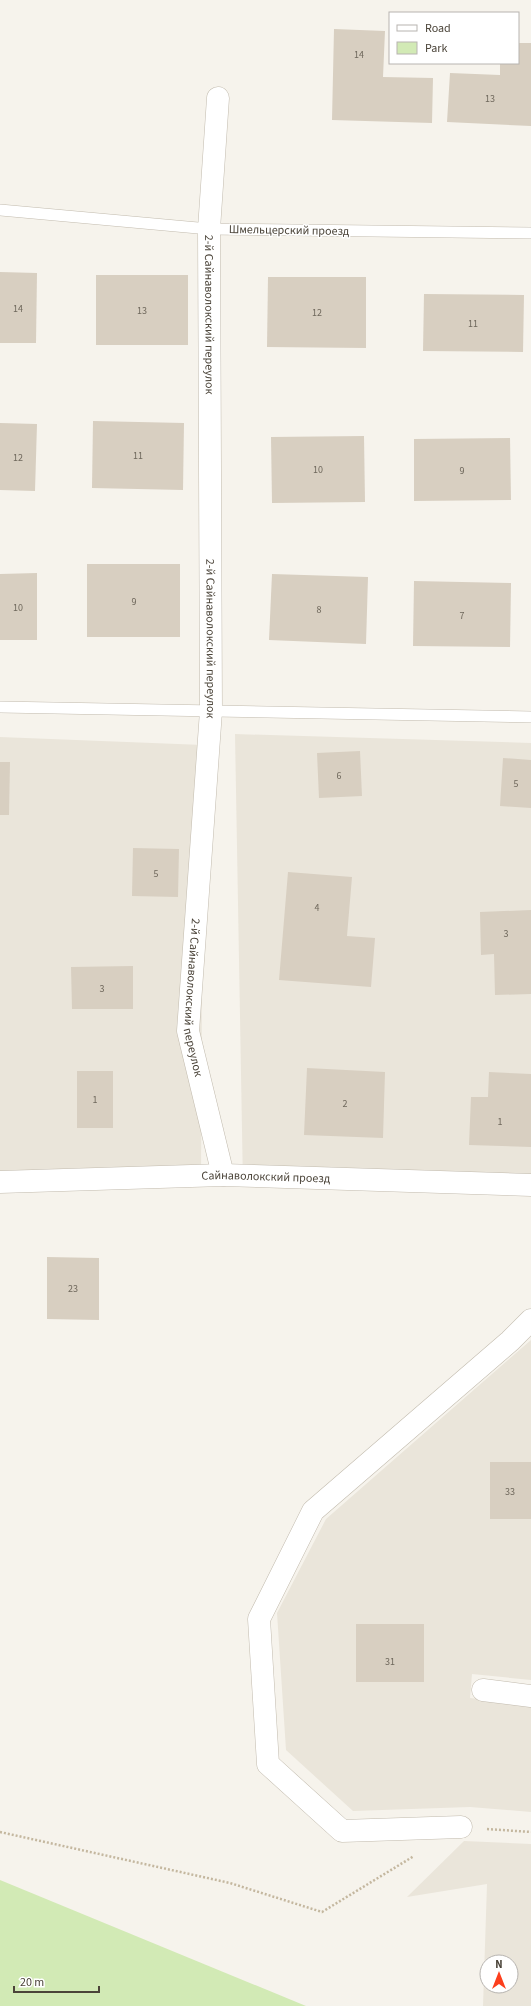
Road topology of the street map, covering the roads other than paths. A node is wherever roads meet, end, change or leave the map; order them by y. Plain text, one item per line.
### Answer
1 (218, 98) dead end
2 (0, 210) edge
3 (209, 229) junction
4 (531, 233) edge
5 (0, 707) edge
6 (210, 711) junction
7 (531, 717) edge
8 (223, 1175) junction
9 (0, 1182) edge
10 (531, 1185) edge
11 (531, 1320) edge
12 (483, 1690) dead end
13 (531, 1696) edge
14 (461, 1827) road end

1 - 3 street, 2-й Сайнаволокский переулок
2 - 3 lane, Шмельцерский проезд
3 - 4 lane, Шмельцерский проезд
3 - 6 street, 2-й Сайнаволокский переулок
5 - 6 lane
6 - 7 lane
6 - 8 street, 2-й Сайнаволокский переулок
8 - 9 street, Сайнаволокский проезд
8 - 10 street, Сайнаволокский проезд
11 - 14 street
12 - 13 street

